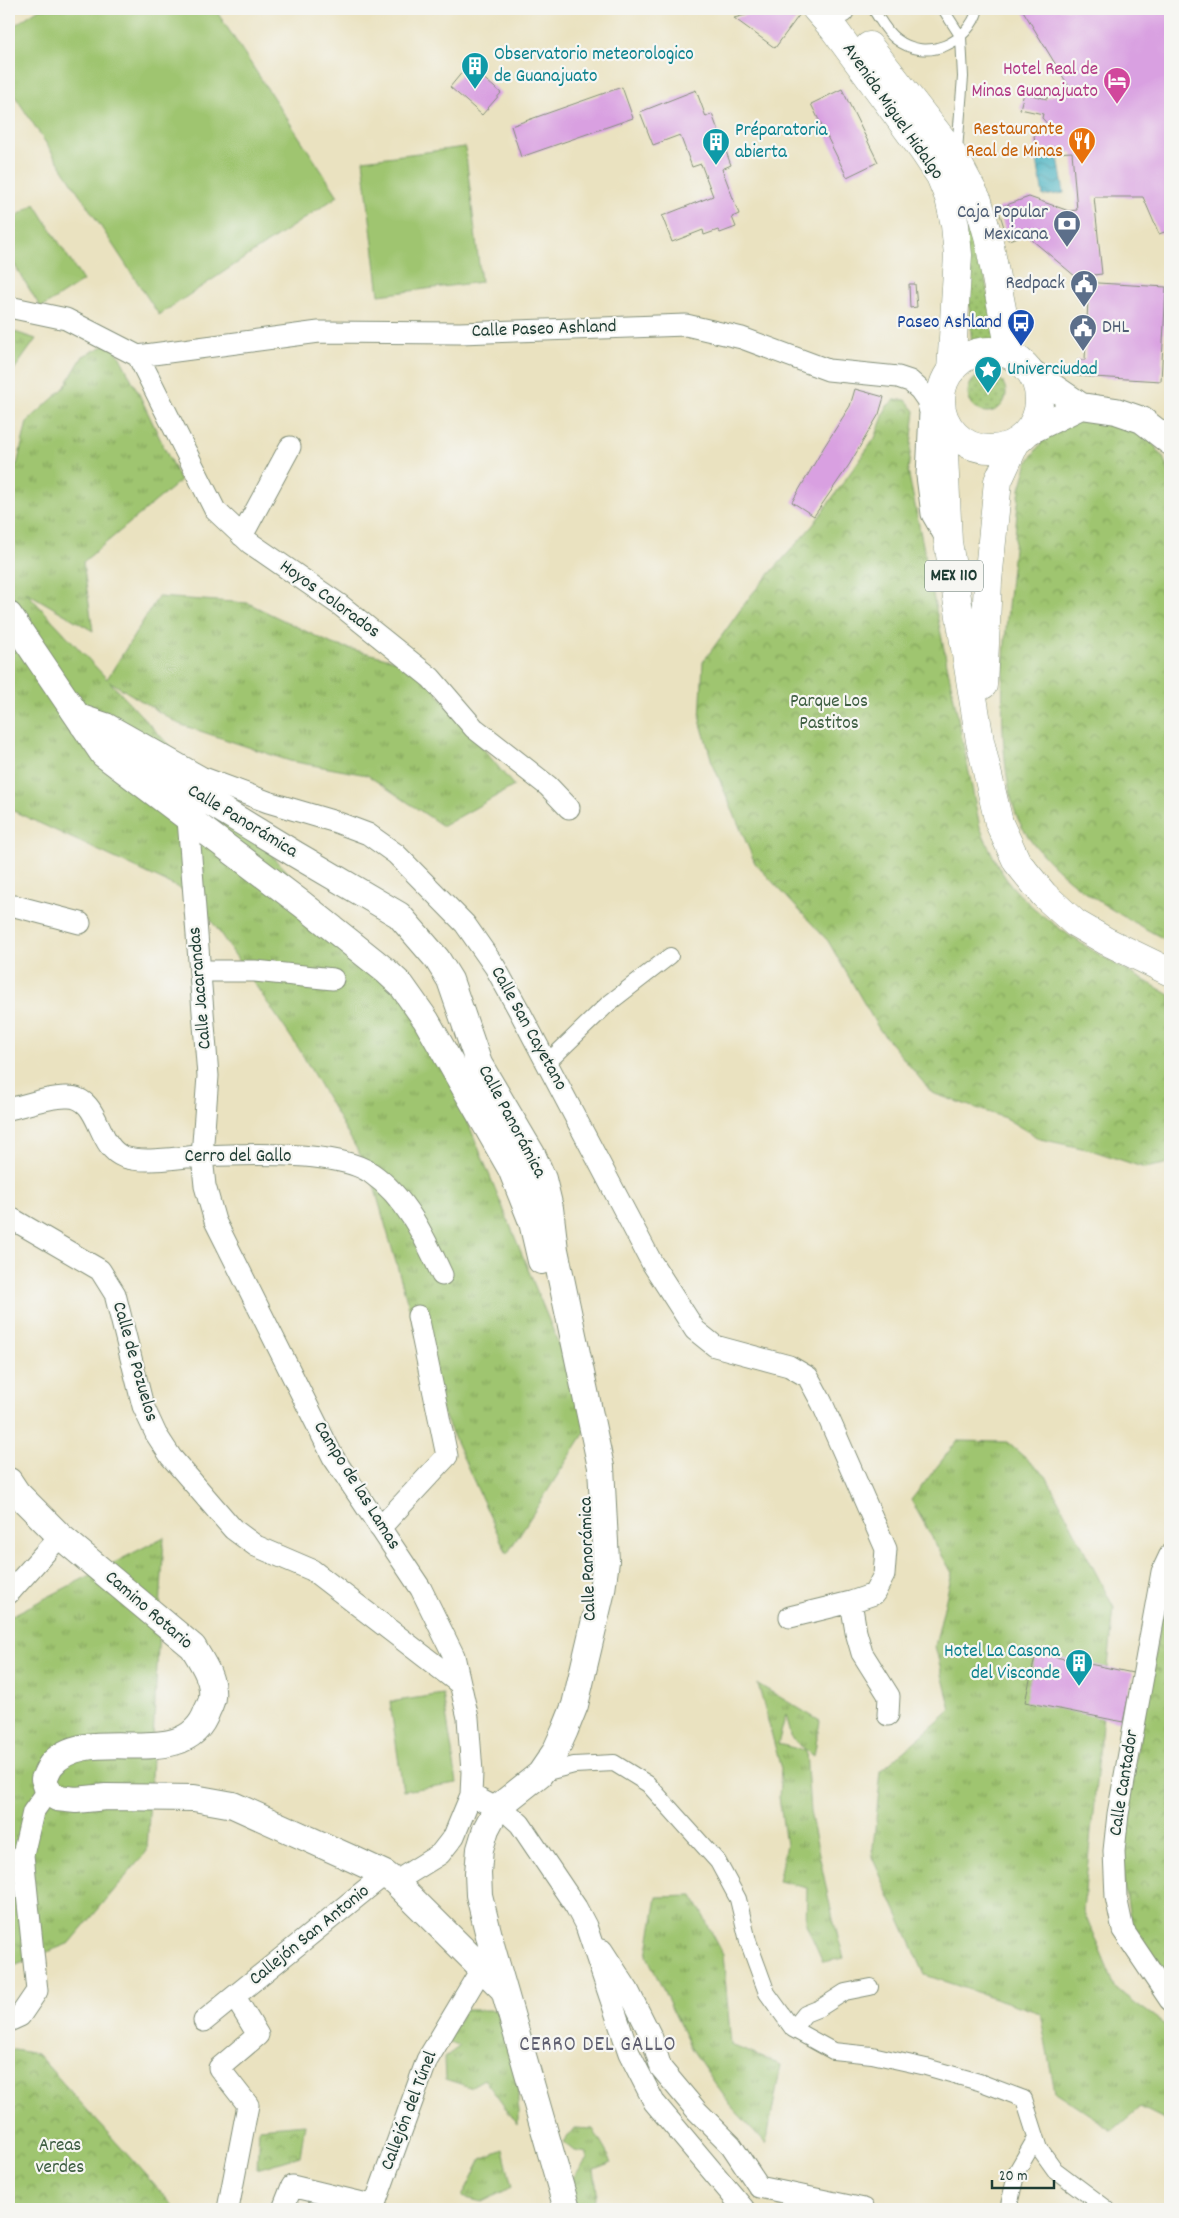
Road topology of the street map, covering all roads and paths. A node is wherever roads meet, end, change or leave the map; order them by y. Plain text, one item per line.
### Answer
1 (834, 9) edge
2 (873, 9) edge
3 (943, 9) edge
4 (978, 9) edge
5 (961, 37) junction
6 (957, 161) junction
7 (9, 307) edge
8 (138, 356) junction
9 (1021, 364) junction
10 (950, 371) junction
11 (1081, 406) junction
12 (942, 410) junction
13 (1022, 437) junction
14 (1170, 442) edge
15 (290, 447) dead end
16 (242, 536) junction
17 (948, 542) junction
18 (9, 615) edge
19 (79, 719) junction
20 (980, 741) junction
21 (569, 808) dead end
22 (188, 819) junction
23 (9, 906) edge
24 (80, 923) dead end
25 (670, 956) dead end
26 (200, 971) junction
27 (1170, 972) edge
28 (333, 979) dead end
29 (547, 1063) junction
30 (9, 1109) edge
31 (202, 1156) junction
32 (9, 1217) edge
33 (442, 1275) dead end
34 (418, 1316) dead end
35 (9, 1481) edge
36 (380, 1528) junction
37 (60, 1536) junction
38 (1170, 1556) edge
39 (9, 1593) edge
40 (851, 1602) junction
41 (790, 1617) dead end
42 (591, 1632) junction
43 (460, 1684) junction
44 (888, 1715) dead end
45 (540, 1774) junction
46 (48, 1791) junction
47 (471, 1795) junction
48 (497, 1808) junction
49 (390, 1878) junction
50 (586, 1926) junction
51 (482, 1968) junction
52 (870, 1987) dead end
53 (504, 1989) junction
54 (235, 1997) junction
55 (1170, 2000) edge
56 (9, 2021) edge
57 (204, 2021) dead end
58 (793, 2030) junction
59 (1036, 2138) junction
60 (374, 2207) edge
61 (228, 2209) edge
62 (283, 2209) edge
63 (567, 2209) edge
64 (744, 2209) edge
65 (864, 2209) edge
66 (1008, 2209) edge
67 (1107, 2209) edge

1 - 6 main road, Avenida Miguel Hidalgo / MEX 110
1 - 10 main road, Avenida Miguel Hidalgo / MEX 110
2 - 5 lane
3 - 5 lane
4 - 5 lane
5 - 6 lane
6 - 9 main road, Avenida Miguel Hidalgo / MEX 110
7 - 8 street
8 - 16 street, Hoyos Colorados
8 - 17 street, Calle Paseo Ashland
9 - 10 main road
9 - 11 street
9 - 13 main road, MEX 110
10 - 12 main road, MEX 110
11 - 13 street
11 - 14 street
12 - 13 main road
12 - 17 main road, MEX 110
13 - 20 main road, MEX 110
15 - 16 street
16 - 21 street, Hoyos Colorados
17 - 20 main road, MEX 110
18 - 19 street, Calle Panorámica
19 - 22 street, Calle Panorámica
19 - 29 street, Calle San Cayetano
19 - 42 street, Calle Panorámica
20 - 27 main road, MEX 110
22 - 26 street, Calle Jacarandas
22 - 42 street, Calle Panorámica
23 - 24 street
25 - 29 street
26 - 28 street
26 - 31 street, Calle Jacarandas
29 - 40 street, Calle San Cayetano
30 - 31 street, Cerro del Gallo
31 - 33 street, Cerro del Gallo
31 - 36 street, Campo de las Lamas
32 - 43 street, Calle de Pozuelos
34 - 36 street
35 - 37 street, Camino Rotario
36 - 43 street, Campo de las Lamas
37 - 39 street
37 - 46 street, Camino Rotario
38 - 55 street, Calle Cantador
40 - 41 street, Calle San Cayetano
40 - 44 street
42 - 45 street
43 - 47 street, Campo de las Lamas
45 - 48 street
45 - 58 street
46 - 49 street
46 - 56 street
47 - 48 street
47 - 49 street, Callejón San Antonio
48 - 50 street
48 - 53 street
49 - 51 street
49 - 54 street, Callejón San Antonio
50 - 64 street
50 - 65 street
51 - 53 street
51 - 60 street, Callejón del Túnel
52 - 58 street
53 - 63 street
54 - 57 street, Callejón San Antonio
54 - 61 street, Callejón San Antonio
58 - 59 street
59 - 66 street
59 - 67 street
60 - 62 street, Callejón del Túnel

